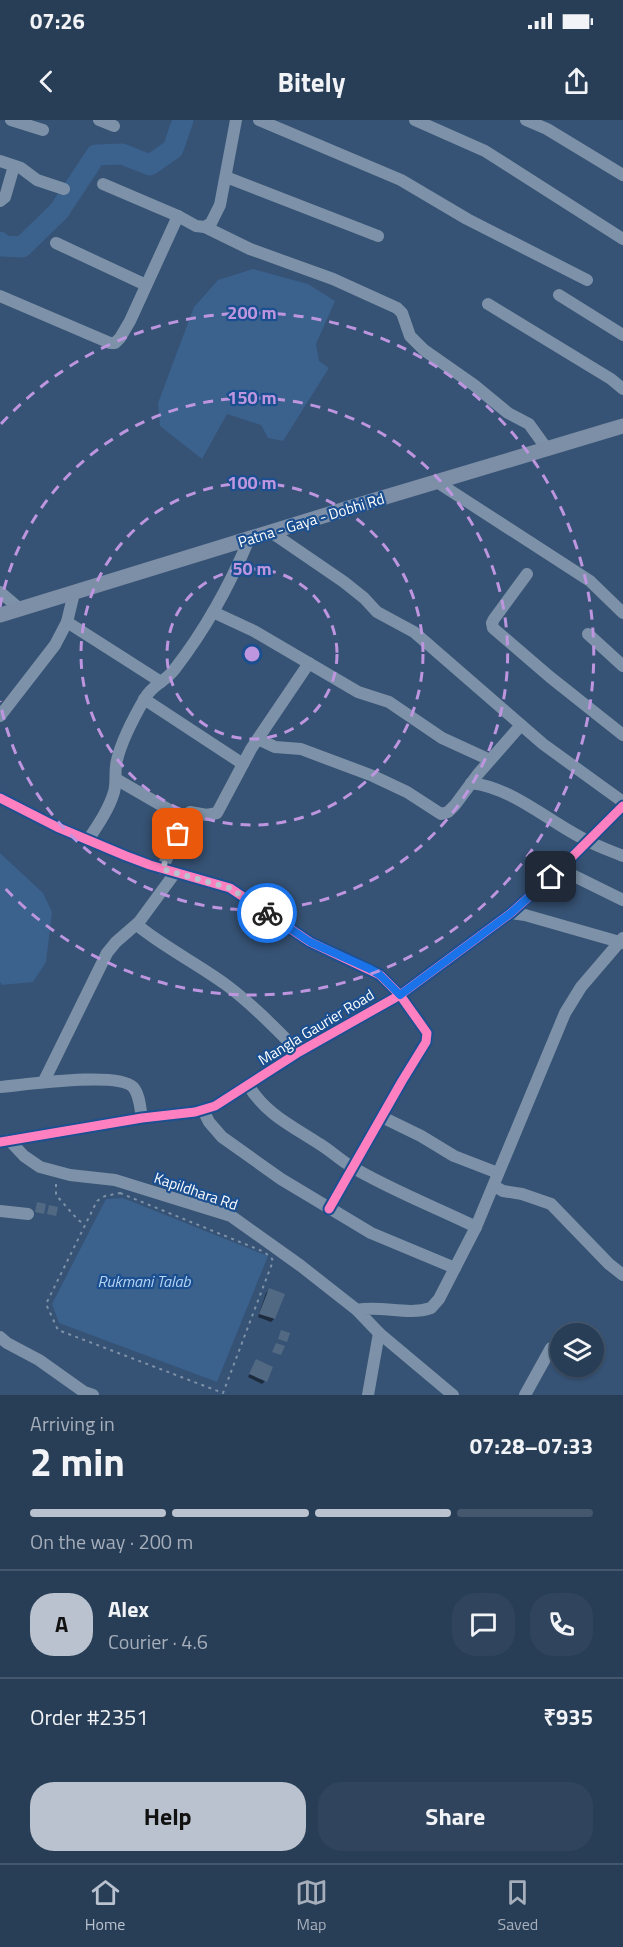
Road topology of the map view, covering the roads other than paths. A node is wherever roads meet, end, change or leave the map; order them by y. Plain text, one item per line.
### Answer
1 (11, 120) edge
2 (99, 120) edge
3 (236, 120) edge
4 (259, 120) edge
5 (415, 120) edge
6 (526, 120) edge
7 (114, 126) dead end
8 (44, 130) dead end
9 (0, 161) edge
10 (14, 166) junction
11 (623, 175) edge
12 (226, 177) junction
13 (103, 184) dead end
14 (64, 189) dead end
15 (0, 201) edge
16 (178, 216) junction
17 (205, 227) junction
18 (378, 236) dead end
19 (623, 239) edge
20 (56, 243) dead end
21 (587, 280) dead end
22 (146, 285) junction
23 (559, 295) dead end
24 (0, 296) edge
25 (488, 304) dead end
26 (623, 335) edge
27 (623, 389) edge
28 (623, 426) edge
29 (547, 449) junction
30 (437, 482) junction
31 (271, 532) junction
32 (249, 539) junction
33 (527, 574) dead end
34 (0, 592) edge
35 (74, 593) junction
36 (20, 609) junction
37 (213, 612) junction
38 (623, 613) edge
39 (0, 615) edge
40 (67, 622) junction
41 (588, 634) dead end
42 (309, 663) junction
43 (623, 666) edge
44 (161, 682) junction
45 (144, 699) junction
46 (0, 716) edge
47 (521, 725) junction
48 (623, 735) edge
49 (258, 739) junction
50 (490, 760) junction
51 (243, 764) junction
52 (116, 779) junction
53 (471, 783) junction
54 (0, 798) edge
55 (623, 804) edge
56 (185, 819) junction
57 (88, 840) junction
58 (587, 841) junction
59 (623, 856) edge
60 (162, 869) junction
61 (560, 869) junction
62 (175, 873) junction
63 (623, 900) edge
64 (511, 913) junction
65 (137, 925) junction
66 (622, 941) edge
67 (400, 995) junction
68 (299, 1052) junction
69 (44, 1081) junction
70 (248, 1085) junction
71 (0, 1087) edge
72 (203, 1110) junction
73 (382, 1116) junction
74 (142, 1118) junction
75 (4, 1141) edge
76 (352, 1167) junction
77 (498, 1173) junction
78 (494, 1186) junction
79 (329, 1209) junction
80 (0, 1211) edge
81 (28, 1214) dead end
82 (476, 1227) junction
83 (455, 1268) junction
84 (623, 1275) edge
85 (357, 1310) junction
86 (379, 1333) junction
87 (1, 1339) edge
88 (550, 1348) dead end
89 (93, 1395) edge
90 (368, 1395) edge
91 (453, 1395) edge
92 (525, 1395) edge

1 - 8 street
2 - 7 street
3 - 12 street
4 - 21 street
5 - 19 street
6 - 11 street
9 - 10 street
10 - 14 street
10 - 15 street
12 - 17 street
12 - 18 street
13 - 16 street
16 - 17 street
16 - 22 street
17 - 29 street
20 - 22 street
22 - 24 street
23 - 26 street
25 - 27 street
28 - 29 main road, Patna - Gaya - Dobhi Rd
29 - 30 main road, Patna - Gaya - Dobhi Rd
30 - 31 main road, Patna - Gaya - Dobhi Rd
30 - 38 street
31 - 32 main road, Patna - Gaya - Dobhi Rd
31 - 47 street
32 - 35 main road, Patna - Gaya - Dobhi Rd
32 - 37 street
33 - 48 street
34 - 36 street
35 - 36 main road, Patna - Gaya - Dobhi Rd
35 - 40 street
36 - 39 main road, Patna - Gaya - Dobhi Rd
37 - 42 street
37 - 44 street
40 - 44 street
40 - 46 street
41 - 43 street
42 - 49 street
42 - 50 street
44 - 45 street
45 - 51 street
45 - 52 street
47 - 50 street
47 - 55 street
49 - 51 street
49 - 53 street
50 - 53 street
51 - 56 street
52 - 56 street
52 - 57 street
53 - 58 street
54 - 57 street
55 - 58 street, Mangla Gaurier Road
56 - 60 street
57 - 60 street
58 - 59 street
58 - 61 street, Mangla Gaurier Road
60 - 62 street
61 - 63 street
61 - 64 street, Mangla Gaurier Road
62 - 65 street
62 - 67 street
64 - 66 street
64 - 67 street, Mangla Gaurier Road
65 - 68 street
65 - 69 street
66 - 77 street
67 - 68 street, Mangla Gaurier Road
67 - 73 street
68 - 70 street, Mangla Gaurier Road
69 - 71 street
69 - 74 street
70 - 72 street, Mangla Gaurier Road
70 - 76 street
72 - 74 street, Mangla Gaurier Road
72 - 79 street
73 - 76 street
73 - 77 street
74 - 75 street, Mangla Gaurier Road
75 - 85 street, Kapildhara Rd
76 - 79 street
76 - 82 street
77 - 78 street
78 - 82 street
78 - 84 street
79 - 83 street
80 - 81 street
82 - 83 street
83 - 85 street
85 - 86 street, Kapildhara Rd
86 - 90 street
86 - 91 street, Kapildhara Rd
87 - 89 street
88 - 92 street

